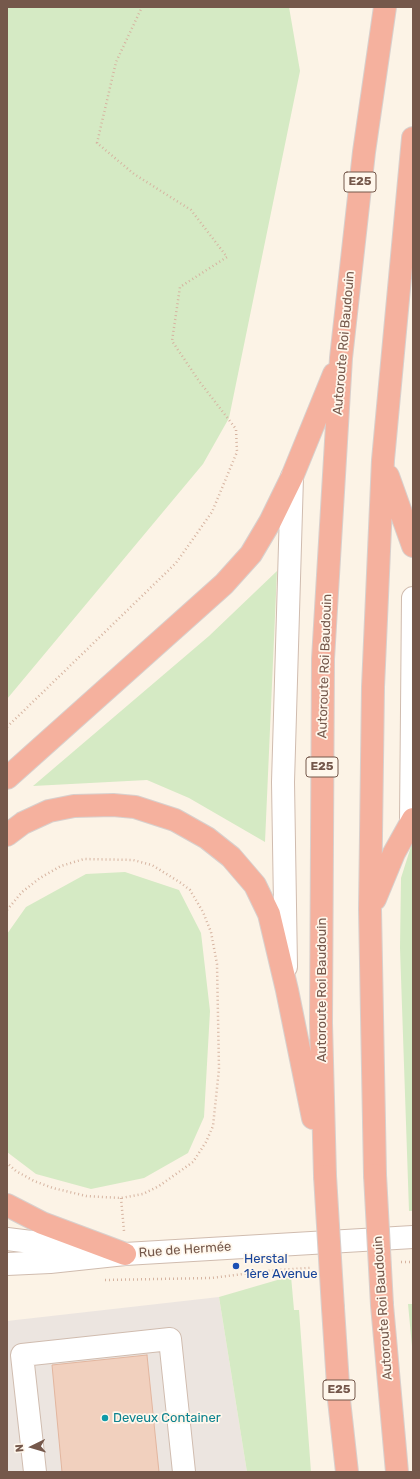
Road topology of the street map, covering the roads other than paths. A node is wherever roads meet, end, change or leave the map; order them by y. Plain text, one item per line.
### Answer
1 (384, 7) edge
2 (413, 138) edge
3 (340, 358) junction
4 (383, 460) junction
5 (292, 477) junction
6 (413, 546) edge
7 (413, 598) edge
8 (7, 778) edge
9 (412, 820) edge
10 (7, 835) edge
11 (370, 909) junction
12 (287, 990) junction
13 (325, 1176) junction
14 (7, 1205) edge
15 (413, 1237) edge
16 (7, 1239) edge
17 (125, 1254) junction
18 (7, 1264) edge
19 (35, 1472) edge
20 (184, 1472) edge
21 (347, 1472) edge
22 (397, 1472) edge

1 - 3 highway, Autoroute Roi Baudouin / E25
2 - 4 highway, Autoroute Roi Baudouin
3 - 5 highway
3 - 13 highway, Autoroute Roi Baudouin / E25
4 - 6 highway
4 - 11 highway, Autoroute Roi Baudouin
5 - 8 highway
5 - 12 street
7 - 9 street
9 - 11 highway
10 - 12 highway
11 - 22 highway, Autoroute Roi Baudouin, bridge
12 - 13 highway
13 - 21 highway, Autoroute Roi Baudouin / E25, bridge
14 - 17 highway
15 - 17 street, Rue de Hermée
16 - 17 street, Rue de Hermée
17 - 18 street, Rue de Hermée
19 - 20 street

